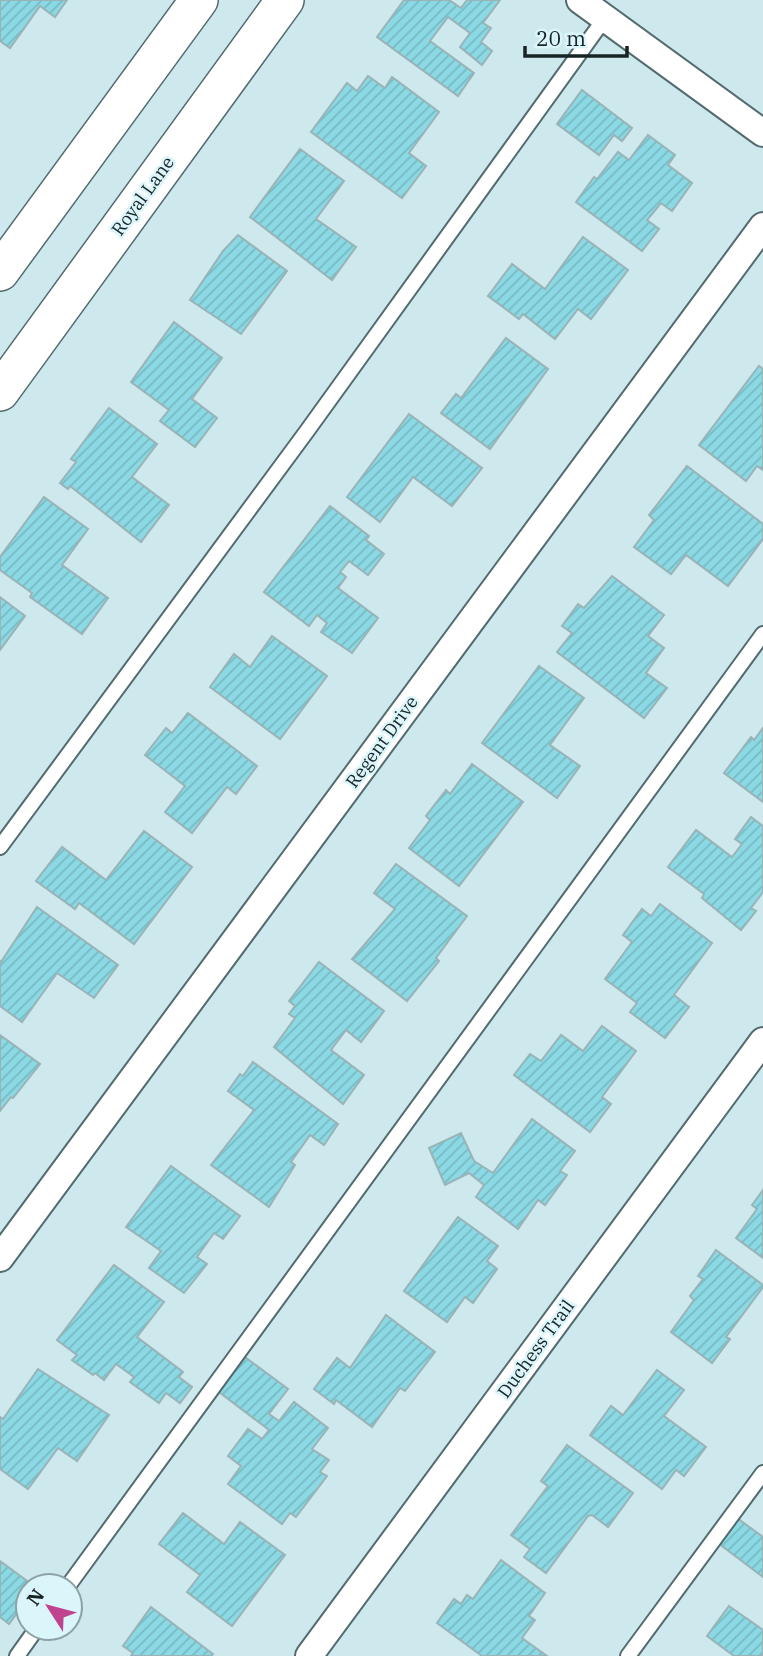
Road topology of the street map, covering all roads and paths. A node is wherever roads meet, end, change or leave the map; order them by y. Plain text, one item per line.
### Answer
1 (199, 0) edge
2 (285, 0) edge
3 (580, 0) edge
4 (605, 18) junction
5 (763, 133) edge
6 (763, 226) edge
7 (0, 272) edge
8 (0, 392) edge
9 (763, 634) edge
10 (0, 848) edge
11 (763, 1041) edge
12 (0, 1258) edge
13 (763, 1473) edge
14 (78, 1572) edge
15 (309, 1656) edge
16 (628, 1656) edge

1 - 7 main road
2 - 8 main road, Royal Lane
3 - 4 street
4 - 5 street
4 - 10 lane
6 - 12 street, Regent Drive
9 - 14 lane
11 - 15 street, Duchess Trail
13 - 16 lane

